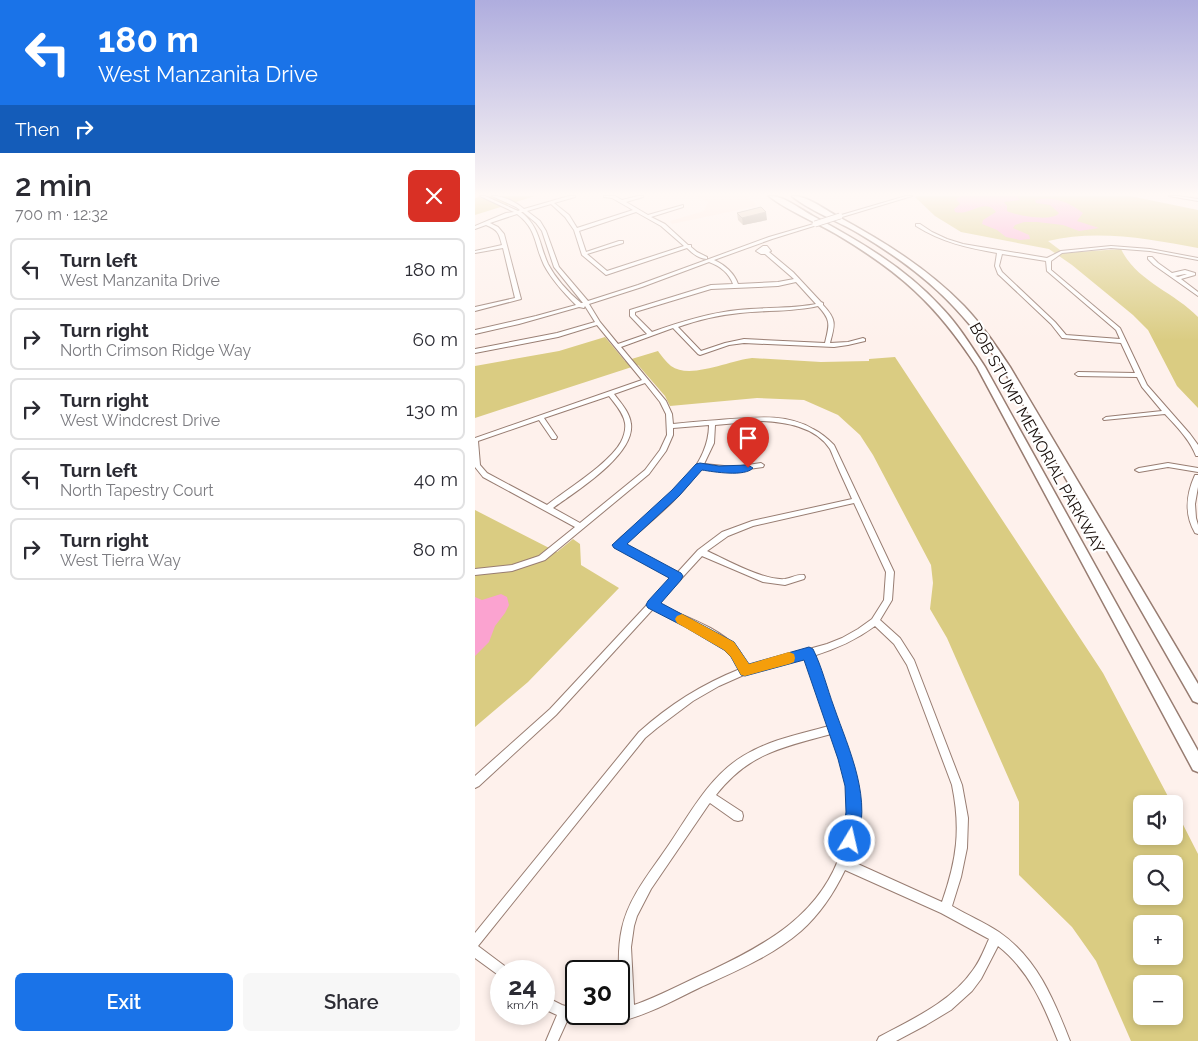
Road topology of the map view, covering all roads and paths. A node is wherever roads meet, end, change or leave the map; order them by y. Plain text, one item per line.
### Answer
1 (540, 245) edge
2 (548, 245) edge
3 (581, 245) edge
4 (613, 245) edge
5 (750, 245) edge
6 (860, 245) edge
7 (883, 245) edge
8 (970, 245) edge
9 (505, 246) joint
10 (689, 246) joint
11 (1148, 250) junction
12 (1000, 251) junction
13 (475, 252) edge
14 (766, 252) dead end
15 (584, 254) junction
16 (707, 259) junction
17 (1198, 259) edge
18 (1048, 260) junction
19 (1171, 275) junction
20 (1177, 279) junction
21 (797, 280) junction
22 (736, 284) junction
23 (1198, 294) edge
24 (581, 303) junction
25 (821, 304) junction
26 (475, 309) edge
27 (598, 323) junction
28 (475, 327) edge
29 (675, 327) junction
30 (475, 332) edge
31 (651, 335) junction
32 (863, 340) dead end
33 (1124, 341) junction
34 (827, 345) junction
35 (617, 346) junction
36 (475, 351) edge
37 (1078, 374) dead end
38 (1138, 375) junction
39 (646, 380) junction
40 (610, 393) junction
41 (1167, 412) junction
42 (541, 418) junction
43 (1106, 419) dead end
44 (712, 422) junction
45 (670, 426) junction
46 (554, 437) dead end
47 (475, 440) edge
48 (1198, 454) edge
49 (761, 465) dead end
50 (700, 466) junction
51 (1139, 470) dead end
52 (1198, 470) edge
53 (1198, 477) edge
54 (857, 500) junction
55 (548, 508) junction
56 (581, 526) junction
57 (1198, 531) edge
58 (701, 552) junction
59 (475, 572) edge
60 (677, 576) junction
61 (801, 577) dead end
62 (652, 605) junction
63 (875, 621) junction
64 (809, 653) junction
65 (745, 670) junction
66 (1198, 697) edge
67 (835, 729) junction
68 (1198, 765) edge
69 (475, 783) edge
70 (709, 796) junction
71 (738, 816) dead end
72 (843, 863) junction
73 (945, 909) junction
74 (996, 937) junction
75 (475, 942) edge
76 (475, 951) edge
77 (627, 960) edge
78 (490, 962) edge
79 (555, 1008) edge
80 (630, 1012) edge
81 (563, 1013) joint
82 (552, 1041) edge
83 (883, 1041) edge
84 (1064, 1041) edge

1 - 24 street
2 - 24 street
3 - 15 street
4 - 15 street
5 - 16 street, bridge
6 - 68 highway, BOB STUMP MEMORIAL PARKWAY
7 - 66 highway, BOB STUMP MEMORIAL PARKWAY
8 - 12 street
9 - 13 street
9 - 26 street
10 - 15 street
10 - 16 street
11 - 17 street
11 - 18 street
11 - 19 street
12 - 18 street
12 - 33 street
14 - 21 street
16 - 22 street
16 - 24 street
18 - 33 street
19 - 20 street
19 - 20 street
20 - 23 street
21 - 22 street
21 - 25 street
22 - 31 street
24 - 27 street
24 - 28 street
24 - 30 street
25 - 29 street
25 - 34 street
27 - 35 street
27 - 36 street
29 - 31 street
29 - 34 street
31 - 35 street
32 - 34 street
33 - 38 street
35 - 39 street
37 - 38 street
38 - 41 street
39 - 40 street
39 - 45 street
40 - 42 street
40 - 55 street
41 - 43 street
41 - 48 street
42 - 46 street
42 - 47 street
44 - 45 street
44 - 50 street
44 - 54 street
45 - 56 street
47 - 55 street
49 - 50 street
50 - 60 street
51 - 52 street
53 - 57 street
54 - 58 street
54 - 63 street
55 - 56 street
56 - 59 street
58 - 60 street
58 - 61 street
60 - 62 street
62 - 65 street
62 - 69 street
63 - 64 street
63 - 73 street
64 - 65 street
64 - 67 street
65 - 75 street
67 - 70 street
67 - 72 street
70 - 71 street
70 - 77 street
72 - 73 street
72 - 80 street
73 - 74 street
74 - 83 street
74 - 84 street
76 - 78 street
79 - 81 street
81 - 82 street

